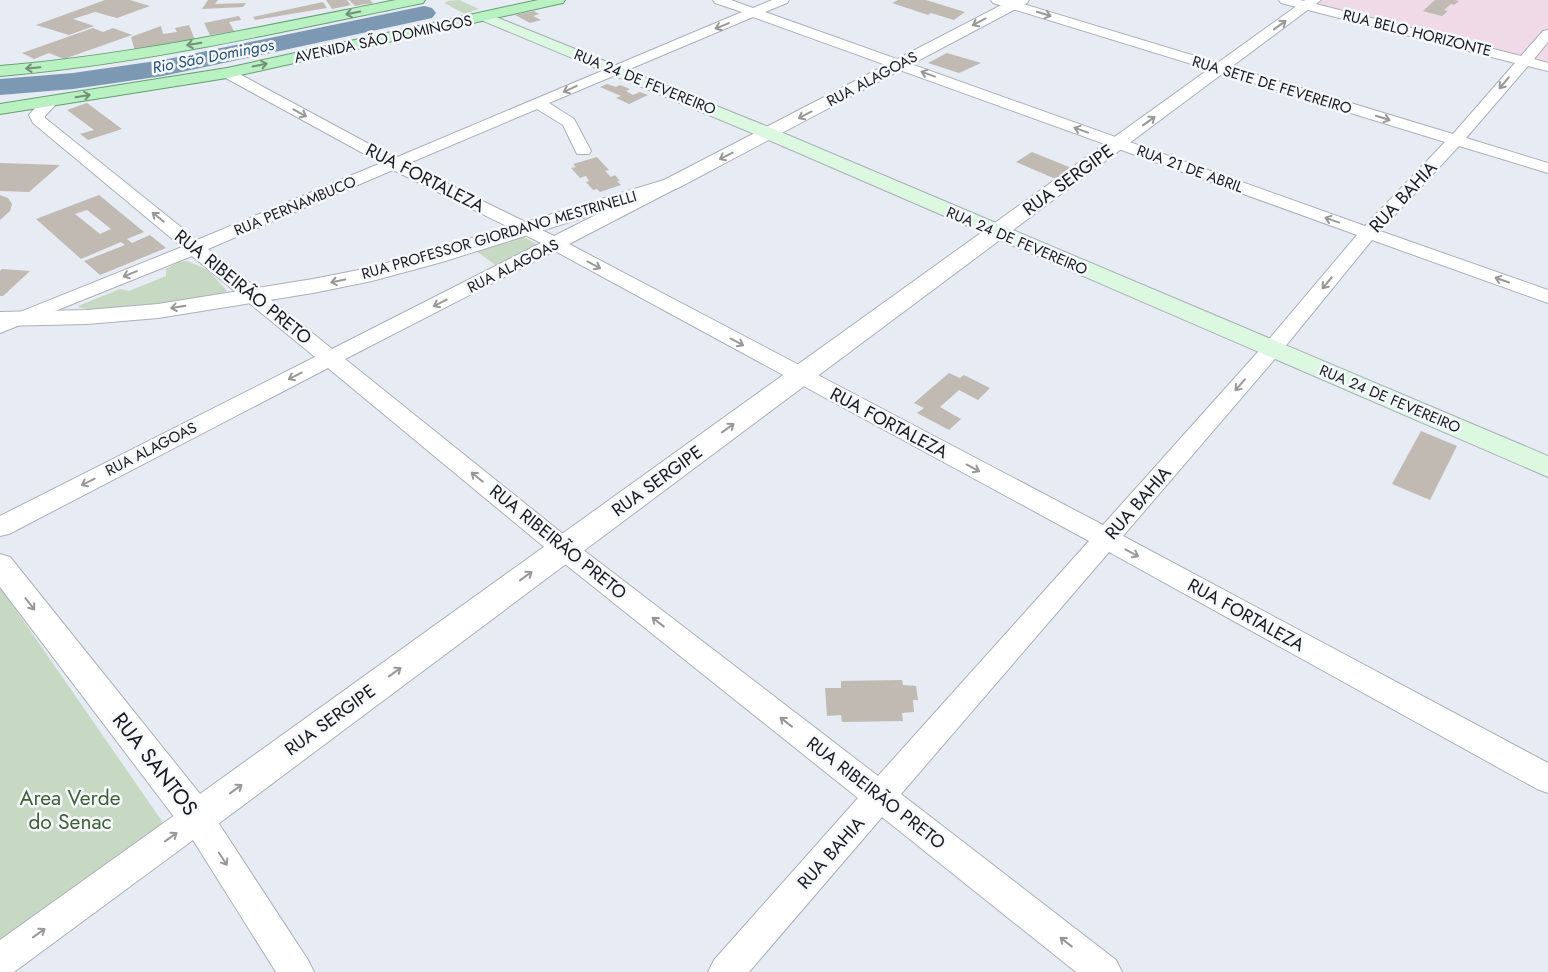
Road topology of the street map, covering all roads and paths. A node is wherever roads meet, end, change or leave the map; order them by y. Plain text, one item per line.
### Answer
1 (558, 0) edge
2 (719, 0) edge
3 (783, 0) edge
4 (997, 0) edge
5 (1286, 0) edge
6 (426, 1) edge
7 (1018, 2) edge
8 (1310, 3) edge
9 (488, 11) junction
10 (755, 12) junction
11 (1548, 34) edge
12 (1523, 60) junction
13 (900, 64) junction
14 (1548, 67) edge
15 (614, 69) junction
16 (1219, 69) junction
17 (0, 70) edge
18 (227, 73) junction
19 (52, 101) junction
20 (538, 103) junction
21 (0, 109) edge
22 (770, 134) junction
23 (1456, 140) junction
24 (1118, 143) junction
25 (583, 151) dead end
26 (394, 164) junction
27 (1548, 168) edge
28 (670, 184) junction
29 (527, 229) junction
30 (997, 232) junction
31 (1368, 233) junction
32 (556, 244) junction
33 (195, 248) junction
34 (254, 294) junction
35 (1548, 297) edge
36 (7, 322) edge
37 (1272, 348) junction
38 (330, 358) junction
39 (800, 376) junction
40 (1548, 466) edge
41 (0, 527) edge
42 (1106, 539) junction
43 (564, 549) junction
44 (0, 565) edge
45 (1548, 779) edge
46 (882, 796) junction
47 (197, 818) junction
48 (0, 961) edge
49 (296, 972) edge
50 (726, 972) edge
51 (1104, 972) edge

1 - 9 main road, AVENIDA SÃO DOMINGOS
2 - 10 street, RUA 21 DE ABRIL
3 - 10 street, RUA PERNAMBUCO
4 - 7 street, RUA SETE DE FEVEREIRO
5 - 8 street, RUA BELO HORIZONTE
6 -> 17 main road, AVENIDA SÃO DOMINGOS
7 -> 13 street, RUA ALAGOAS
7 -> 16 street, RUA SETE DE FEVEREIRO
8 - 12 street, RUA BELO HORIZONTE
16 -> 8 street, RUA SERGIPE
9 - 15 main road, RUA 24 DE FEVEREIRO
18 -> 9 main road, AVENIDA SÃO DOMINGOS
10 - 13 street, RUA 21 DE ABRIL
10 -> 15 street, RUA PERNAMBUCO
11 - 12 street, RUA BAHIA
12 - 14 street, RUA BELO HORIZONTE
12 -> 23 street, RUA BAHIA
13 -> 22 street, RUA ALAGOAS
24 -> 13 street, RUA 21 DE ABRIL
15 -> 20 street, RUA PERNAMBUCO
15 - 22 main road, RUA 24 DE FEVEREIRO
16 -> 23 street, RUA SETE DE FEVEREIRO
24 -> 16 street, RUA SERGIPE
19 -> 18 main road, AVENIDA SÃO DOMINGOS
18 -> 26 street, RUA FORTALEZA
19 - 21 main road, AVENIDA SÃO DOMINGOS
33 -> 19 street, RUA RIBEIRÃO PRETO
20 - 25 street
20 - 26 street, RUA PERNAMBUCO
22 -> 28 street, RUA ALAGOAS
22 - 30 main road, RUA 24 DE FEVEREIRO
23 - 27 street, RUA SETE DE FEVEREIRO
23 - 31 street, RUA BAHIA
24 - 30 street, RUA SERGIPE
31 -> 24 street, RUA 21 DE ABRIL
26 - 29 street, RUA FORTALEZA
26 - 33 street, RUA PERNAMBUCO
28 - 29 street, RUA PROFESSOR GIORDANO MESTRINELLI
28 - 32 street, RUA ALAGOAS
29 - 32 street, RUA FORTALEZA
29 -> 34 street, RUA PROFESSOR GIORDANO MESTRINELLI
30 - 37 main road, RUA 24 DE FEVEREIRO
30 - 39 street, RUA SERGIPE
35 -> 31 street, RUA 21 DE ABRIL
31 -> 37 street, RUA BAHIA
32 -> 38 street, RUA ALAGOAS
32 -> 39 street, RUA FORTALEZA
33 - 34 street, RUA RIBEIRÃO PRETO
33 -> 36 street, RUA PERNAMBUCO
34 -> 36 street, RUA PROFESSOR GIORDANO MESTRINELLI
34 - 38 street, RUA RIBEIRÃO PRETO
37 - 40 main road, RUA 24 DE FEVEREIRO
37 -> 42 street, RUA BAHIA
38 -> 41 street, RUA ALAGOAS
43 -> 38 street, RUA RIBEIRÃO PRETO
39 -> 42 street, RUA FORTALEZA
43 -> 39 street, RUA SERGIPE
42 -> 45 street, RUA FORTALEZA
42 - 46 street, RUA BAHIA
46 -> 43 street, RUA RIBEIRÃO PRETO
47 -> 43 street, RUA SERGIPE
44 -> 47 street, RUA SANTOS
46 - 50 street, RUA BAHIA
51 -> 46 street, RUA RIBEIRÃO PRETO
48 -> 47 street, RUA SERGIPE
47 -> 49 street, RUA SANTOS

